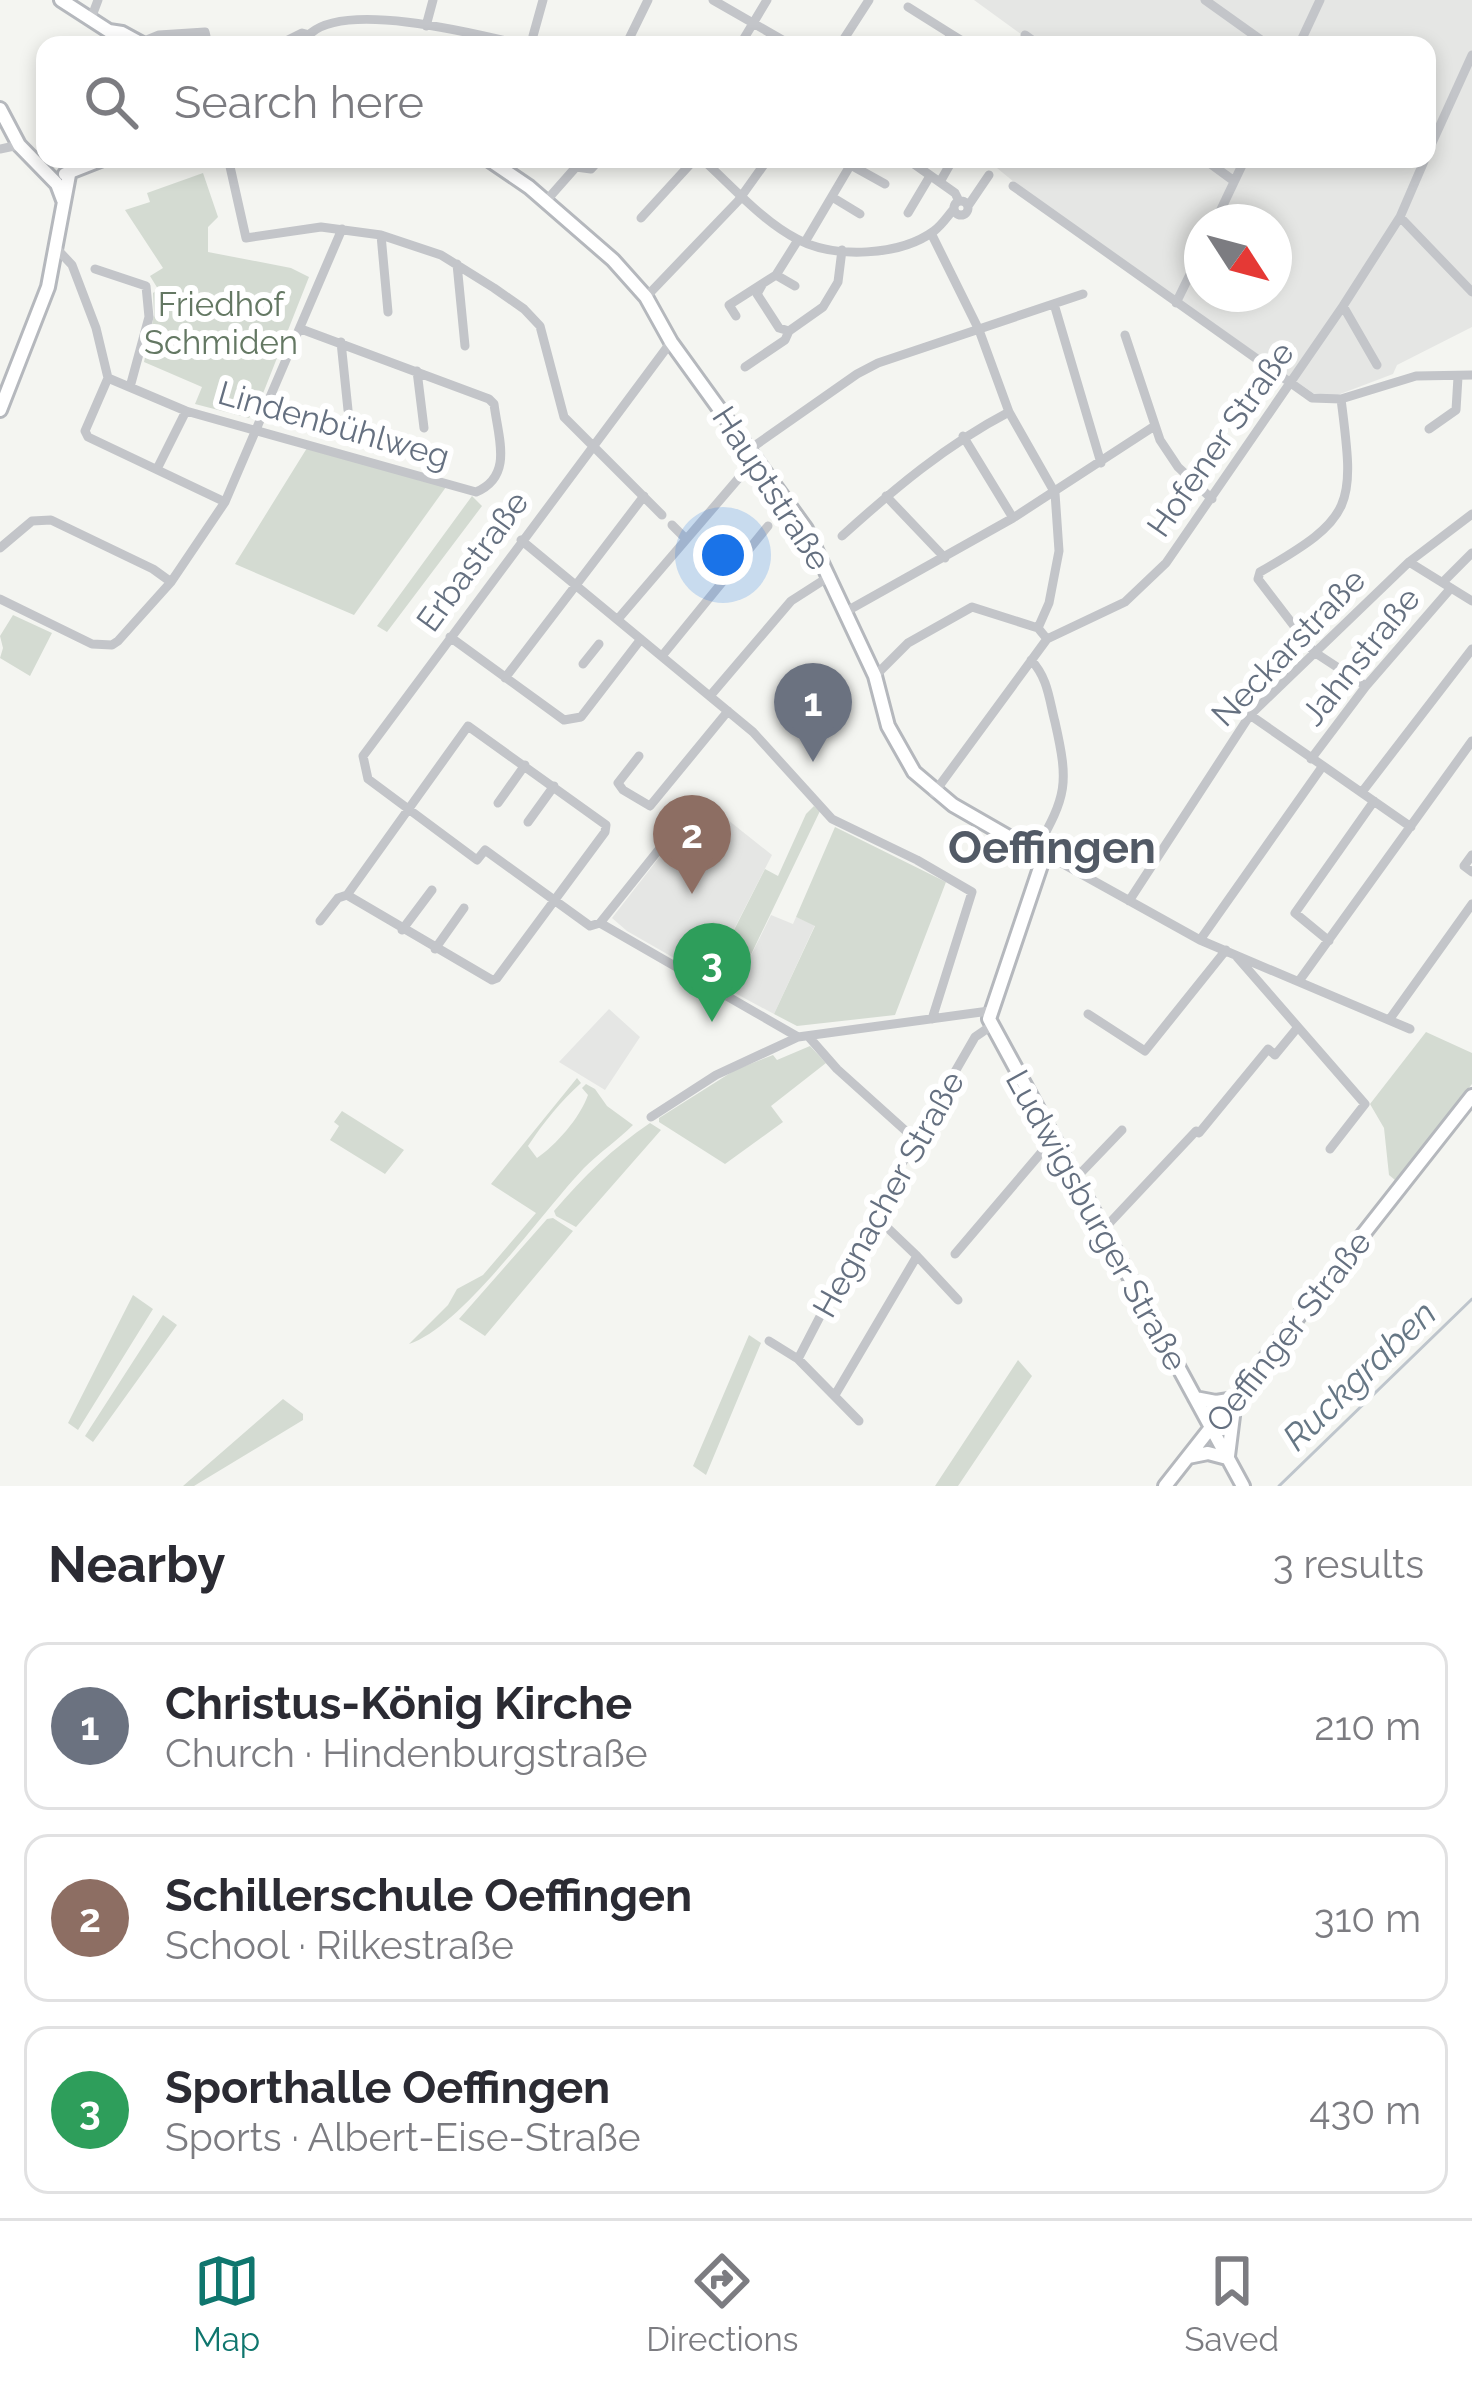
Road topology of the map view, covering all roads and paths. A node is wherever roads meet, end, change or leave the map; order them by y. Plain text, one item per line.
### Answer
1 (61, 0) edge
2 (98, 0) edge
3 (433, 0) edge
4 (543, 0) edge
5 (648, 0) edge
6 (713, 0) edge
7 (767, 0) edge
8 (869, 0) edge
9 (1204, 0) edge
10 (1320, 0) edge
11 (908, 8) dead end
12 (92, 16) junction
13 (754, 22) junction
14 (426, 26) junction
15 (106, 36) edge
16 (157, 36) edge
17 (207, 36) edge
18 (311, 36) edge
19 (477, 36) edge
20 (533, 36) dead end
21 (630, 36) edge
22 (745, 36) edge
23 (777, 36) edge
24 (847, 36) edge
25 (943, 36) edge
26 (1255, 36) edge
27 (1303, 36) edge
28 (1472, 56) edge
29 (0, 109) edge
30 (1436, 124) edge
31 (19, 145) junction
32 (0, 149) edge
33 (36, 163) edge
34 (41, 168) joint
35 (71, 168) edge
36 (83, 168) edge
37 (230, 168) edge
38 (505, 168) edge
39 (578, 168) edge
40 (690, 168) edge
41 (710, 168) edge
42 (762, 168) edge
43 (845, 168) edge
44 (859, 168) edge
45 (916, 168) edge
46 (945, 168) edge
47 (1216, 168) edge
48 (1240, 168) edge
49 (1421, 168) edge
50 (70, 174) junction
51 (989, 175) dead end
52 (935, 179) junction
53 (1234, 181) junction
54 (884, 184) dead end
55 (1013, 186) dead end
56 (743, 195) junction
57 (832, 197) junction
58 (546, 201) junction
59 (1223, 204) edge
60 (960, 206) junction
61 (64, 208) junction
62 (908, 213) dead end
63 (860, 214) dead end
64 (1400, 217) junction
65 (641, 218) dead end
66 (342, 229) junction
67 (931, 233) junction
68 (381, 235) junction
69 (801, 241) junction
70 (57, 249) junction
71 (842, 250) junction
72 (457, 264) junction
73 (95, 268) dead end
74 (776, 275) junction
75 (763, 284) junction
76 (795, 286) dead end
77 (1184, 287) edge
78 (1470, 287) edge
79 (814, 291) dead end
80 (1083, 294) dead end
81 (646, 296) junction
82 (829, 299) junction
83 (1176, 303) junction
84 (1054, 304) junction
85 (1343, 306) junction
86 (388, 312) dead end
87 (736, 316) dead end
88 (978, 328) junction
89 (302, 329) junction
90 (789, 331) junction
91 (1125, 335) dead end
92 (341, 342) junction
93 (671, 342) junction
94 (465, 346) dead end
95 (1377, 365) dead end
96 (745, 367) dead end
97 (417, 371) junction
98 (1472, 376) edge
99 (1458, 377) junction
100 (108, 378) junction
101 (1290, 386) junction
102 (130, 387) junction
103 (1341, 399) junction
104 (0, 410) edge
105 (348, 410) dead end
106 (186, 411) junction
107 (1009, 412) junction
108 (424, 428) dead end
109 (1153, 428) junction
110 (1429, 429) dead end
111 (259, 430) junction
112 (963, 436) junction
113 (594, 442) junction
114 (753, 453) junction
115 (1101, 463) junction
116 (158, 467) junction
117 (1055, 493) junction
118 (644, 496) junction
119 (886, 496) junction
120 (1212, 499) junction
121 (225, 502) junction
122 (1472, 514) edge
123 (662, 515) dead end
124 (1013, 518) junction
125 (672, 525) dead end
126 (768, 526) dead end
127 (842, 536) dead end
128 (685, 538) junction
129 (521, 540) junction
130 (0, 548) edge
131 (1472, 553) edge
132 (945, 559) junction
133 (1409, 562) junction
134 (830, 576) junction
135 (171, 582) junction
136 (574, 584) junction
137 (1447, 585) junction
138 (0, 599) edge
139 (1472, 601) edge
140 (847, 611) junction
141 (618, 619) junction
142 (1038, 628) junction
143 (450, 637) junction
144 (641, 639) junction
145 (1047, 639) junction
146 (599, 644) dead end
147 (1472, 649) edge
148 (1315, 652) junction
149 (662, 656) junction
150 (1031, 661) junction
151 (583, 664) dead end
152 (875, 676) junction
153 (506, 677) junction
154 (1366, 686) junction
155 (710, 696) junction
156 (728, 711) junction
157 (1250, 715) junction
158 (1472, 741) edge
159 (639, 756) dead end
160 (1311, 759) junction
161 (525, 765) junction
162 (1322, 766) junction
163 (554, 786) junction
164 (1362, 792) junction
165 (934, 793) junction
166 (1375, 801) junction
167 (498, 802) dead end
168 (407, 809) junction
169 (685, 817) dead end
170 (527, 822) dead end
171 (1412, 826) junction
172 (1039, 855) junction
173 (1472, 855) edge
174 (1472, 872) edge
175 (432, 890) dead end
176 (347, 895) junction
177 (554, 900) junction
178 (1129, 901) junction
179 (1472, 904) edge
180 (464, 908) dead end
181 (320, 921) dead end
182 (595, 925) junction
183 (402, 930) junction
184 (1200, 940) junction
185 (1329, 941) junction
186 (435, 949) junction
187 (1230, 952) junction
188 (1299, 981) junction
189 (989, 1010) junction
190 (1088, 1014) dead end
191 (970, 1015) junction
192 (932, 1019) junction
193 (1389, 1020) junction
194 (1298, 1027) junction
195 (986, 1028) junction
196 (1410, 1029) dead end
197 (803, 1037) junction
198 (1472, 1096) edge
199 (651, 1117) dead end
200 (1122, 1130) dead end
201 (1052, 1140) junction
202 (917, 1141) junction
203 (1330, 1149) dead end
204 (1074, 1180) junction
205 (873, 1214) junction
206 (1102, 1232) junction
207 (955, 1253) dead end
208 (917, 1256) junction
209 (958, 1300) dead end
210 (769, 1341) dead end
211 (798, 1359) junction
212 (835, 1395) junction
213 (1195, 1398) junction
214 (1234, 1399) junction
215 (859, 1421) dead end
216 (1211, 1428) junction
217 (1188, 1456) junction
218 (1228, 1457) junction
219 (1165, 1486) edge
220 (1243, 1486) edge

1 - 12 street
2 - 12 street
3 - 14 street
4 - 20 street
5 - 21 street
6 - 13 street
7 - 13 street
8 - 24 street
9 - 26 street
10 - 27 street
11 - 25 street
12 - 15 street
13 - 22 street
13 - 23 street
14 - 18 street
14 - 19 street
16 - 17 street
28 - 30 street, Hofener Straße
29 - 31 street
31 - 32 street
31 - 33 street
34 - 50 street
34 - 61 street
35 - 50 street
36 - 50 street
37 - 66 street
38 - 58 street
39 - 58 street
40 - 65 street
41 - 56 street
42 - 56 street
43 - 57 street
44 - 54 street
45 - 52 street
46 - 52 street
47 - 53 street
48 - 53 street
49 - 64 street, Hofener Straße
50 - 61 street
51 - 60 street
52 - 60 street
52 - 62 street
53 - 59 street
55 - 83 street
56 - 69 street
56 - 81 street
57 - 63 street
57 - 69 street
58 - 81 street
60 - 67 street
61 - 70 street
64 - 78 street
64 - 85 street, Hofener Straße
66 - 68 street
66 - 89 street
67 - 71 street
67 - 88 street
68 - 72 street
68 - 86 street
69 - 71 street
69 - 74 street
70 - 100 street
70 - 104 street
71 - 82 street
72 - 94 street
72 - 113 street
73 - 102 street
74 - 75 street
74 - 76 street
75 - 87 street
75 - 90 street
77 - 83 street
79 - 82 street
80 - 84 street
81 - 93 street
82 - 90 street
83 - 101 street
84 - 88 street
84 - 115 street
85 - 95 street
85 - 101 street, Hofener Straße
88 - 107 street
88 - 114 street
89 - 92 street
89 - 111 street
90 - 96 street
91 - 109 street
92 - 97 street
92 - 105 street
93 - 113 street, Erbastraße
93 - 114 street, Hauptstraße
97 - 108 street
97 - 111 street, Lindenbühlweg
98 - 99 street
99 - 103 street
99 - 110 street
100 - 102 street, Lindenbühlweg
100 - 116 street
101 - 103 street
101 - 120 street, Hofener Straße
102 - 106 street, Lindenbühlweg
103 - 148 street
106 - 111 street, Lindenbühlweg
106 - 116 street
107 - 112 street
107 - 117 street
109 - 115 street
109 - 120 street
111 - 121 street
112 - 119 street
112 - 124 street
113 - 118 street
113 - 129 street, Erbastraße
114 - 128 street
114 - 134 street, Hauptstraße
115 - 117 street
116 - 121 street
117 - 124 street
117 - 142 street
118 - 123 street
118 - 136 street
119 - 127 street
119 - 132 street
120 - 145 street, Hofener Straße
121 - 135 street
122 - 133 street, Neckarstraße
124 - 132 street
125 - 128 street
126 - 149 street
128 - 141 street
129 - 136 street
129 - 143 street, Erbastraße
130 - 135 street
131 - 137 street, Jahnstraße
132 - 140 street
133 - 137 street
133 - 148 street, Neckarstraße
134 - 140 street, Hauptstraße
134 - 155 street
135 - 138 street
136 - 141 street
136 - 153 street
137 - 139 street
137 - 154 street, Jahnstraße
140 - 152 street, Hauptstraße
141 - 144 street
142 - 145 street
142 - 152 street
143 - 153 street
143 - 168 street, Erbastraße
144 - 149 street
144 - 153 street
145 - 150 street
146 - 151 street
147 - 164 street
148 - 154 street
148 - 157 street, Neckarstraße
149 - 155 street
150 - 165 street
150 - 172 street
152 - 165 street, Hauptstraße
154 - 160 street, Jahnstraße
155 - 156 street
156 - 159 street
156 - 192 street
157 - 160 street
157 - 178 street, Neckarstraße
158 - 171 street
160 - 162 street
161 - 163 street
161 - 167 street
161 - 168 street
162 - 164 street
162 - 184 street
163 - 170 street
163 - 177 street
164 - 166 street
165 - 172 street, Hauptstraße
166 - 171 street
166 - 185 street
168 - 176 street
168 - 177 street, Erbastraße
169 - 182 street
171 - 185 street
172 - 178 street
172 - 189 street
173 - 174 street
175 - 183 street
176 - 181 street
176 - 183 street
177 - 182 street, Erbastraße
177 - 186 street
178 - 184 street
179 - 193 street
180 - 186 street
182 - 197 street, Erbastraße
183 - 186 street
184 - 187 street
185 - 188 street
187 - 188 street
187 - 190 street
187 - 194 street
188 - 193 street
189 - 191 street
189 - 195 street, Ludwigsburger Straße
191 - 192 street
191 - 195 street
192 - 197 street
193 - 196 street
194 - 203 street
194 - 206 street
195 - 201 street, Ludwigsburger Straße
195 - 202 street, Hegnacher Straße
197 - 199 street
197 - 202 street, Erbastraße
198 - 214 street, Oeffinger Straße
200 - 204 street
201 - 204 street, Ludwigsburger Straße
201 - 207 street
202 - 205 street, Hegnacher Straße
204 - 206 street, Ludwigsburger Straße
205 - 208 street
205 - 211 street, Hegnacher Straße
206 - 213 street, Ludwigsburger Straße
208 - 209 street
208 - 212 street
210 - 211 street
211 - 212 street
212 - 215 street
213 - 214 street
213 - 216 street, Ludwigsburger Straße
214 - 216 street, Oeffinger Straße
214 - 218 street
216 - 217 street, Oeffinger Straße
216 - 218 street, Ludwigsburger Straße
217 - 218 street
217 - 219 street, Oeffinger Straße
218 - 220 street, Ludwigsburger Straße

